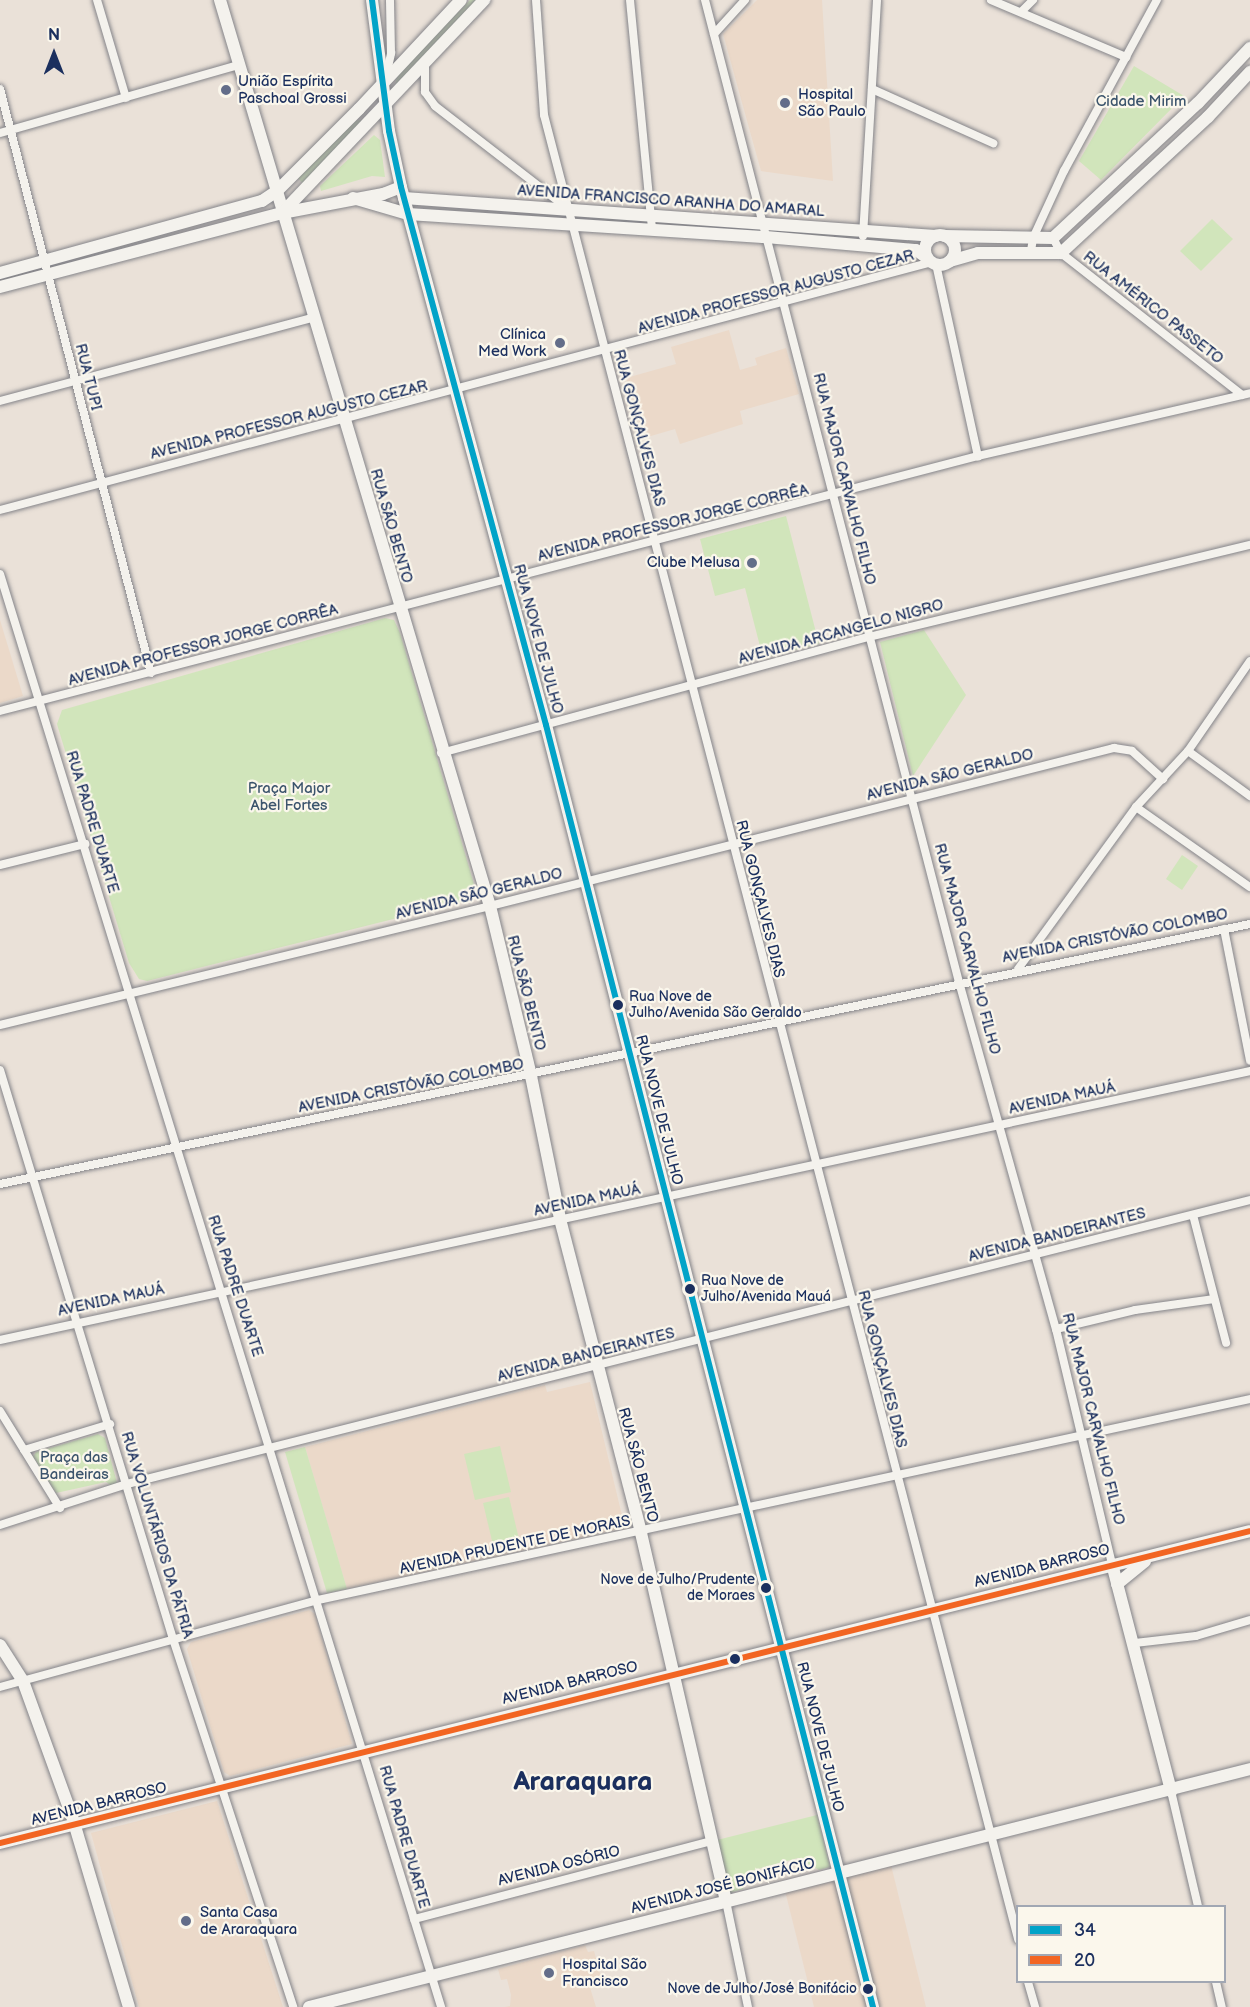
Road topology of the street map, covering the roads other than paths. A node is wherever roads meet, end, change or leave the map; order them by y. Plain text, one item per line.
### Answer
1 (97, 0) edge
2 (220, 0) edge
3 (372, 0) edge
4 (390, 0) edge
5 (461, 0) edge
6 (483, 0) edge
7 (536, 0) edge
8 (630, 0) edge
9 (705, 0) edge
10 (745, 0) edge
11 (877, 0) edge
12 (991, 0) edge
13 (1033, 0) edge
14 (1157, 0) edge
15 (1005, 2) edge
16 (1021, 12) junction
17 (714, 34) junction
18 (1250, 48) edge
19 (1126, 57) junction
20 (425, 63) junction
21 (239, 65) junction
22 (1250, 72) edge
23 (385, 80) junction
24 (0, 88) edge
25 (872, 89) junction
26 (126, 98) junction
27 (388, 104) junction
28 (1198, 104) junction
29 (359, 109) junction
30 (1208, 117) junction
31 (371, 121) junction
32 (11, 130) junction
33 (389, 131) junction
34 (0, 133) edge
35 (993, 143) dead end
36 (277, 191) junction
37 (403, 193) junction
38 (353, 198) junction
39 (567, 209) junction
40 (282, 213) junction
41 (408, 214) junction
42 (649, 214) junction
43 (696, 217) junction
44 (763, 222) junction
45 (571, 223) junction
46 (652, 229) junction
47 (863, 230) junction
48 (695, 232) junction
49 (940, 236) junction
50 (766, 237) junction
51 (1033, 238) junction
52 (1053, 238) junction
53 (863, 245) junction
54 (1031, 251) junction
55 (1061, 253) junction
56 (950, 261) junction
57 (45, 262) junction
58 (931, 262) junction
59 (0, 273) edge
60 (48, 274) junction
61 (0, 287) edge
62 (785, 304) junction
63 (313, 318) junction
64 (605, 352) junction
65 (75, 382) junction
66 (455, 391) junction
67 (1246, 394) edge
68 (0, 401) edge
69 (345, 421) junction
70 (978, 456) junction
71 (101, 483) junction
72 (833, 496) junction
73 (0, 510) edge
74 (654, 541) junction
75 (1250, 545) edge
76 (0, 574) edge
77 (507, 579) junction
78 (399, 608) junction
79 (869, 637) junction
80 (1250, 661) edge
81 (150, 673) junction
82 (692, 686) junction
83 (39, 702) junction
84 (0, 711) edge
85 (546, 725) junction
86 (1188, 750) junction
87 (441, 753) junction
88 (1163, 779) junction
89 (1250, 796) edge
90 (912, 798) junction
91 (1136, 807) junction
92 (85, 844) junction
93 (732, 844) junction
94 (0, 865) edge
95 (586, 881) junction
96 (1250, 887) edge
97 (490, 906) junction
98 (1250, 924) edge
99 (1224, 929) junction
100 (1018, 969) junction
101 (959, 982) junction
102 (130, 994) junction
103 (778, 1022) junction
104 (0, 1025) edge
105 (630, 1053) junction
106 (1250, 1060) edge
107 (0, 1070) edge
108 (1250, 1071) edge
109 (531, 1076) junction
110 (997, 1125) junction
111 (177, 1147) junction
112 (815, 1165) junction
113 (33, 1177) junction
114 (0, 1184) edge
115 (665, 1197) junction
116 (1250, 1200) edge
117 (1193, 1215) junction
118 (560, 1219) junction
119 (1036, 1255) junction
120 (223, 1290) junction
121 (1214, 1299) junction
122 (851, 1302) junction
123 (77, 1321) junction
124 (1056, 1329) junction
125 (703, 1339) junction
126 (0, 1340) edge
127 (1226, 1343) dead end
128 (596, 1365) junction
129 (1250, 1399) edge
130 (0, 1411) edge
131 (110, 1424) junction
132 (1081, 1435) junction
133 (272, 1449) junction
134 (24, 1450) junction
135 (896, 1477) junction
136 (128, 1484) junction
137 (60, 1508) junction
138 (746, 1510) junction
139 (0, 1526) edge
140 (1250, 1532) edge
141 (641, 1533) junction
142 (1148, 1558) junction
143 (1112, 1564) junction
144 (1117, 1584) junction
145 (318, 1600) junction
146 (934, 1608) junction
147 (1250, 1620) edge
148 (173, 1639) junction
149 (1135, 1643) junction
150 (0, 1645) edge
151 (782, 1646) junction
152 (674, 1673) junction
153 (23, 1681) junction
154 (0, 1687) edge
155 (365, 1751) junction
156 (1250, 1769) edge
157 (224, 1788) junction
158 (1171, 1791) junction
159 (75, 1827) junction
160 (991, 1835) junction
161 (711, 1841) junction
162 (0, 1843) edge
163 (839, 1872) junction
164 (726, 1901) junction
165 (1198, 1905) edge
166 (414, 1919) junction
167 (1016, 1935) edge
168 (432, 1975) junction
169 (1028, 1983) edge
170 (1216, 1983) edge
171 (129, 2007) edge
172 (293, 2007) edge
173 (309, 2007) edge
174 (441, 2007) edge
175 (748, 2007) edge
176 (873, 2007) edge
177 (1035, 2007) edge
178 (1222, 2007) edge

1 - 26 street
2 - 21 street, RUA SÃO BENTO
3 - 23 street, RUA NOVE DE JULHO
4 - 23 street
5 - 23 street
6 - 20 street
7 - 39 street, RUA GONÇALVES DIAS
8 - 42 street
9 - 17 street, RUA MAJOR CARVALHO FILHO
10 - 17 street
11 - 25 street
12 - 15 street
13 - 16 street
14 - 19 street
15 - 16 street
16 - 19 street
17 - 44 street, RUA MAJOR CARVALHO FILHO
18 - 28 street
19 - 51 street
20 - 27 street
20 - 39 street
21 - 26 street
21 - 36 street, RUA SÃO BENTO
22 - 30 street
23 - 27 street, RUA NOVE DE JULHO
23 - 29 street
24 - 32 street, RUA TUPI
25 - 35 street
25 - 47 street
26 - 32 street
27 - 31 street
27 - 33 street, RUA NOVE DE JULHO
28 - 30 street
28 - 52 street
29 - 31 street
29 - 36 street
30 - 55 street
31 - 33 street
31 - 40 street
32 - 34 street
32 - 57 street, RUA TUPI
33 - 37 street, RUA NOVE DE JULHO
36 - 40 street, RUA SÃO BENTO
36 - 57 street
37 - 38 street, AVENIDA FRANCISCO ARANHA DO AMARAL
37 - 39 street, AVENIDA FRANCISCO ARANHA DO AMARAL
37 - 41 street, RUA NOVE DE JULHO
38 - 40 street, AVENIDA FRANCISCO ARANHA DO AMARAL
38 - 41 street, AVENIDA FRANCISCO ARANHA DO AMARAL
39 - 42 street, AVENIDA FRANCISCO ARANHA DO AMARAL
39 - 45 street, RUA GONÇALVES DIAS
40 - 60 street, AVENIDA FRANCISCO ARANHA DO AMARAL
40 - 63 street, RUA SÃO BENTO
41 - 45 street, AVENIDA FRANCISCO ARANHA DO AMARAL
41 - 66 street, RUA NOVE DE JULHO
42 - 43 street, AVENIDA FRANCISCO ARANHA DO AMARAL
42 - 46 street
43 - 44 street, AVENIDA FRANCISCO ARANHA DO AMARAL
43 - 48 street
44 - 47 street, AVENIDA FRANCISCO ARANHA DO AMARAL
44 - 50 street, RUA MAJOR CARVALHO FILHO
45 - 46 street, AVENIDA FRANCISCO ARANHA DO AMARAL
45 - 64 street, RUA GONÇALVES DIAS
46 - 48 street, AVENIDA FRANCISCO ARANHA DO AMARAL
47 - 49 street, AVENIDA FRANCISCO ARANHA DO AMARAL
47 - 53 street
48 - 50 street, AVENIDA FRANCISCO ARANHA DO AMARAL
49 - 51 street, AVENIDA FRANCISCO ARANHA DO AMARAL
49 - 56 street
49 - 58 street
50 - 53 street, AVENIDA FRANCISCO ARANHA DO AMARAL
50 - 62 street, RUA MAJOR CARVALHO FILHO
51 - 52 street, AVENIDA FRANCISCO ARANHA DO AMARAL
51 - 54 street
52 - 55 street, RUA AMÉRICO PASSETO
53 - 58 street, AVENIDA FRANCISCO ARANHA DO AMARAL
54 - 55 street
54 - 56 street
55 - 67 street, RUA AMÉRICO PASSETO
56 - 58 street
57 - 59 street
57 - 60 street, RUA TUPI
58 - 62 street, AVENIDA PROFESSOR AUGUSTO CEZAR
58 - 70 street
60 - 61 street, AVENIDA FRANCISCO ARANHA DO AMARAL
60 - 65 street, RUA TUPI
62 - 64 street, AVENIDA PROFESSOR AUGUSTO CEZAR
62 - 72 street, RUA MAJOR CARVALHO FILHO
63 - 65 street
63 - 69 street, RUA SÃO BENTO
64 - 66 street, AVENIDA PROFESSOR AUGUSTO CEZAR
64 - 74 street, RUA GONÇALVES DIAS
65 - 68 street
65 - 71 street, RUA TUPI
66 - 69 street, AVENIDA PROFESSOR AUGUSTO CEZAR
66 - 77 street, RUA NOVE DE JULHO
67 - 70 street, AVENIDA PROFESSOR JORGE CORRÊA
69 - 71 street, AVENIDA PROFESSOR AUGUSTO CEZAR
69 - 78 street, RUA SÃO BENTO
70 - 72 street, AVENIDA PROFESSOR JORGE CORRÊA
71 - 73 street, AVENIDA PROFESSOR AUGUSTO CEZAR
71 - 81 street, RUA TUPI
72 - 74 street, AVENIDA PROFESSOR JORGE CORRÊA
72 - 79 street, RUA MAJOR CARVALHO FILHO
74 - 77 street, AVENIDA PROFESSOR JORGE CORRÊA
74 - 82 street, RUA GONÇALVES DIAS
75 - 79 street, AVENIDA ARCANGELO NIGRO
76 - 83 street, RUA PADRE DUARTE
77 - 78 street, AVENIDA PROFESSOR JORGE CORRÊA
77 - 85 street, RUA NOVE DE JULHO
78 - 81 street, AVENIDA PROFESSOR JORGE CORRÊA
78 - 87 street, RUA SÃO BENTO
79 - 82 street, AVENIDA ARCANGELO NIGRO
79 - 90 street, RUA MAJOR CARVALHO FILHO
80 - 86 street
81 - 83 street, AVENIDA PROFESSOR JORGE CORRÊA
82 - 85 street, AVENIDA ARCANGELO NIGRO
82 - 93 street, RUA GONÇALVES DIAS
83 - 84 street, AVENIDA PROFESSOR JORGE CORRÊA
83 - 92 street, RUA PADRE DUARTE
85 - 87 street, AVENIDA ARCANGELO NIGRO
85 - 95 street, RUA NOVE DE JULHO
86 - 88 street
86 - 89 street
87 - 97 street, RUA SÃO BENTO
88 - 90 street, AVENIDA SÃO GERALDO
88 - 91 street
90 - 93 street, AVENIDA SÃO GERALDO
90 - 101 street, RUA MAJOR CARVALHO FILHO
91 - 96 street
91 - 100 street
92 - 94 street
92 - 102 street, RUA PADRE DUARTE
93 - 95 street, AVENIDA SÃO GERALDO
93 - 103 street, RUA GONÇALVES DIAS
95 - 97 street, AVENIDA SÃO GERALDO
95 - 105 street, RUA NOVE DE JULHO
97 - 102 street, AVENIDA SÃO GERALDO
97 - 109 street, RUA SÃO BENTO
98 - 99 street, AVENIDA CRISTÓVÃO COLOMBO
99 - 100 street, AVENIDA CRISTÓVÃO COLOMBO
99 - 106 street
100 - 101 street, AVENIDA CRISTÓVÃO COLOMBO
101 - 103 street, AVENIDA CRISTÓVÃO COLOMBO
101 - 110 street, RUA MAJOR CARVALHO FILHO
102 - 104 street, AVENIDA SÃO GERALDO
102 - 111 street, RUA PADRE DUARTE
103 - 105 street, AVENIDA CRISTÓVÃO COLOMBO
103 - 112 street, RUA GONÇALVES DIAS
105 - 109 street, AVENIDA CRISTÓVÃO COLOMBO
105 - 115 street, RUA NOVE DE JULHO
107 - 113 street, RUA VOLUNTÁRIOS DA PÁTRIA
108 - 110 street, AVENIDA MAUÁ
109 - 111 street, AVENIDA CRISTÓVÃO COLOMBO
109 - 118 street, RUA SÃO BENTO
110 - 112 street, AVENIDA MAUÁ
110 - 119 street, RUA MAJOR CARVALHO FILHO
111 - 113 street, AVENIDA CRISTÓVÃO COLOMBO
111 - 120 street, RUA PADRE DUARTE
112 - 115 street, AVENIDA MAUÁ
112 - 122 street, RUA GONÇALVES DIAS
113 - 114 street, AVENIDA CRISTÓVÃO COLOMBO
113 - 123 street, RUA VOLUNTÁRIOS DA PÁTRIA
115 - 118 street, AVENIDA MAUÁ
115 - 125 street, RUA NOVE DE JULHO
116 - 117 street, AVENIDA BANDEIRANTES
117 - 119 street, AVENIDA BANDEIRANTES
117 - 121 street
118 - 120 street, AVENIDA MAUÁ
118 - 128 street, RUA SÃO BENTO
119 - 122 street, AVENIDA BANDEIRANTES
119 - 124 street, RUA MAJOR CARVALHO FILHO
120 - 123 street, AVENIDA MAUÁ
120 - 133 street, RUA PADRE DUARTE
121 - 124 street
121 - 127 street
122 - 125 street, AVENIDA BANDEIRANTES
122 - 135 street, RUA GONÇALVES DIAS
123 - 126 street, AVENIDA MAUÁ
123 - 131 street, RUA VOLUNTÁRIOS DA PÁTRIA
124 - 132 street, RUA MAJOR CARVALHO FILHO
125 - 128 street, AVENIDA BANDEIRANTES
125 - 138 street, RUA NOVE DE JULHO
128 - 133 street, AVENIDA BANDEIRANTES
128 - 141 street, RUA SÃO BENTO
129 - 132 street, AVENIDA PRUDENTE DE MORAIS
130 - 134 street
131 - 134 street
131 - 136 street, RUA VOLUNTÁRIOS DA PÁTRIA
132 - 135 street, AVENIDA PRUDENTE DE MORAIS
132 - 143 street, RUA MAJOR CARVALHO FILHO
133 - 136 street, AVENIDA BANDEIRANTES
133 - 145 street, RUA PADRE DUARTE
134 - 137 street
135 - 138 street, AVENIDA PRUDENTE DE MORAIS
135 - 146 street, RUA GONÇALVES DIAS
136 - 137 street, AVENIDA BANDEIRANTES
136 - 148 street, RUA VOLUNTÁRIOS DA PÁTRIA
137 - 139 street, AVENIDA BANDEIRANTES
138 - 141 street, AVENIDA PRUDENTE DE MORAIS
138 - 151 street, RUA NOVE DE JULHO
140 - 142 street, AVENIDA BARROSO
141 - 145 street, AVENIDA PRUDENTE DE MORAIS
141 - 152 street, RUA SÃO BENTO
142 - 143 street, AVENIDA BARROSO
142 - 144 street, AVENIDA BARROSO
143 - 144 street, RUA MAJOR CARVALHO FILHO
143 - 146 street, AVENIDA BARROSO
144 - 149 street, RUA MAJOR CARVALHO FILHO
145 - 148 street, AVENIDA PRUDENTE DE MORAIS
145 - 155 street, RUA PADRE DUARTE
146 - 151 street, AVENIDA BARROSO
146 - 160 street, RUA GONÇALVES DIAS
147 - 149 street
148 - 153 street, AVENIDA PRUDENTE DE MORAIS
148 - 157 street, RUA VOLUNTÁRIOS DA PÁTRIA
149 - 158 street, RUA MAJOR CARVALHO FILHO
150 - 153 street
151 - 152 street, AVENIDA BARROSO
151 - 163 street, RUA NOVE DE JULHO
152 - 155 street, AVENIDA BARROSO
152 - 161 street, RUA SÃO BENTO
153 - 154 street, AVENIDA PRUDENTE DE MORAIS
153 - 159 street
155 - 157 street, AVENIDA BARROSO
155 - 166 street, RUA PADRE DUARTE
156 - 158 street, AVENIDA JOSÉ BONIFÁCIO
157 - 159 street, AVENIDA BARROSO
157 - 172 street, RUA VOLUNTÁRIOS DA PÁTRIA
158 - 160 street, AVENIDA JOSÉ BONIFÁCIO
158 - 165 street, RUA MAJOR CARVALHO FILHO
159 - 162 street, AVENIDA BARROSO
159 - 171 street
160 - 163 street, AVENIDA JOSÉ BONIFÁCIO
160 - 167 street, RUA GONÇALVES DIAS
161 - 164 street, RUA SÃO BENTO
161 - 166 street, AVENIDA OSÓRIO
163 - 164 street, AVENIDA JOSÉ BONIFÁCIO
163 - 176 street, RUA NOVE DE JULHO
164 - 168 street, AVENIDA JOSÉ BONIFÁCIO
164 - 175 street, RUA SÃO BENTO
166 - 168 street, RUA PADRE DUARTE
168 - 173 street, AVENIDA JOSÉ BONIFÁCIO
168 - 174 street, RUA PADRE DUARTE
169 - 177 street
170 - 178 street

